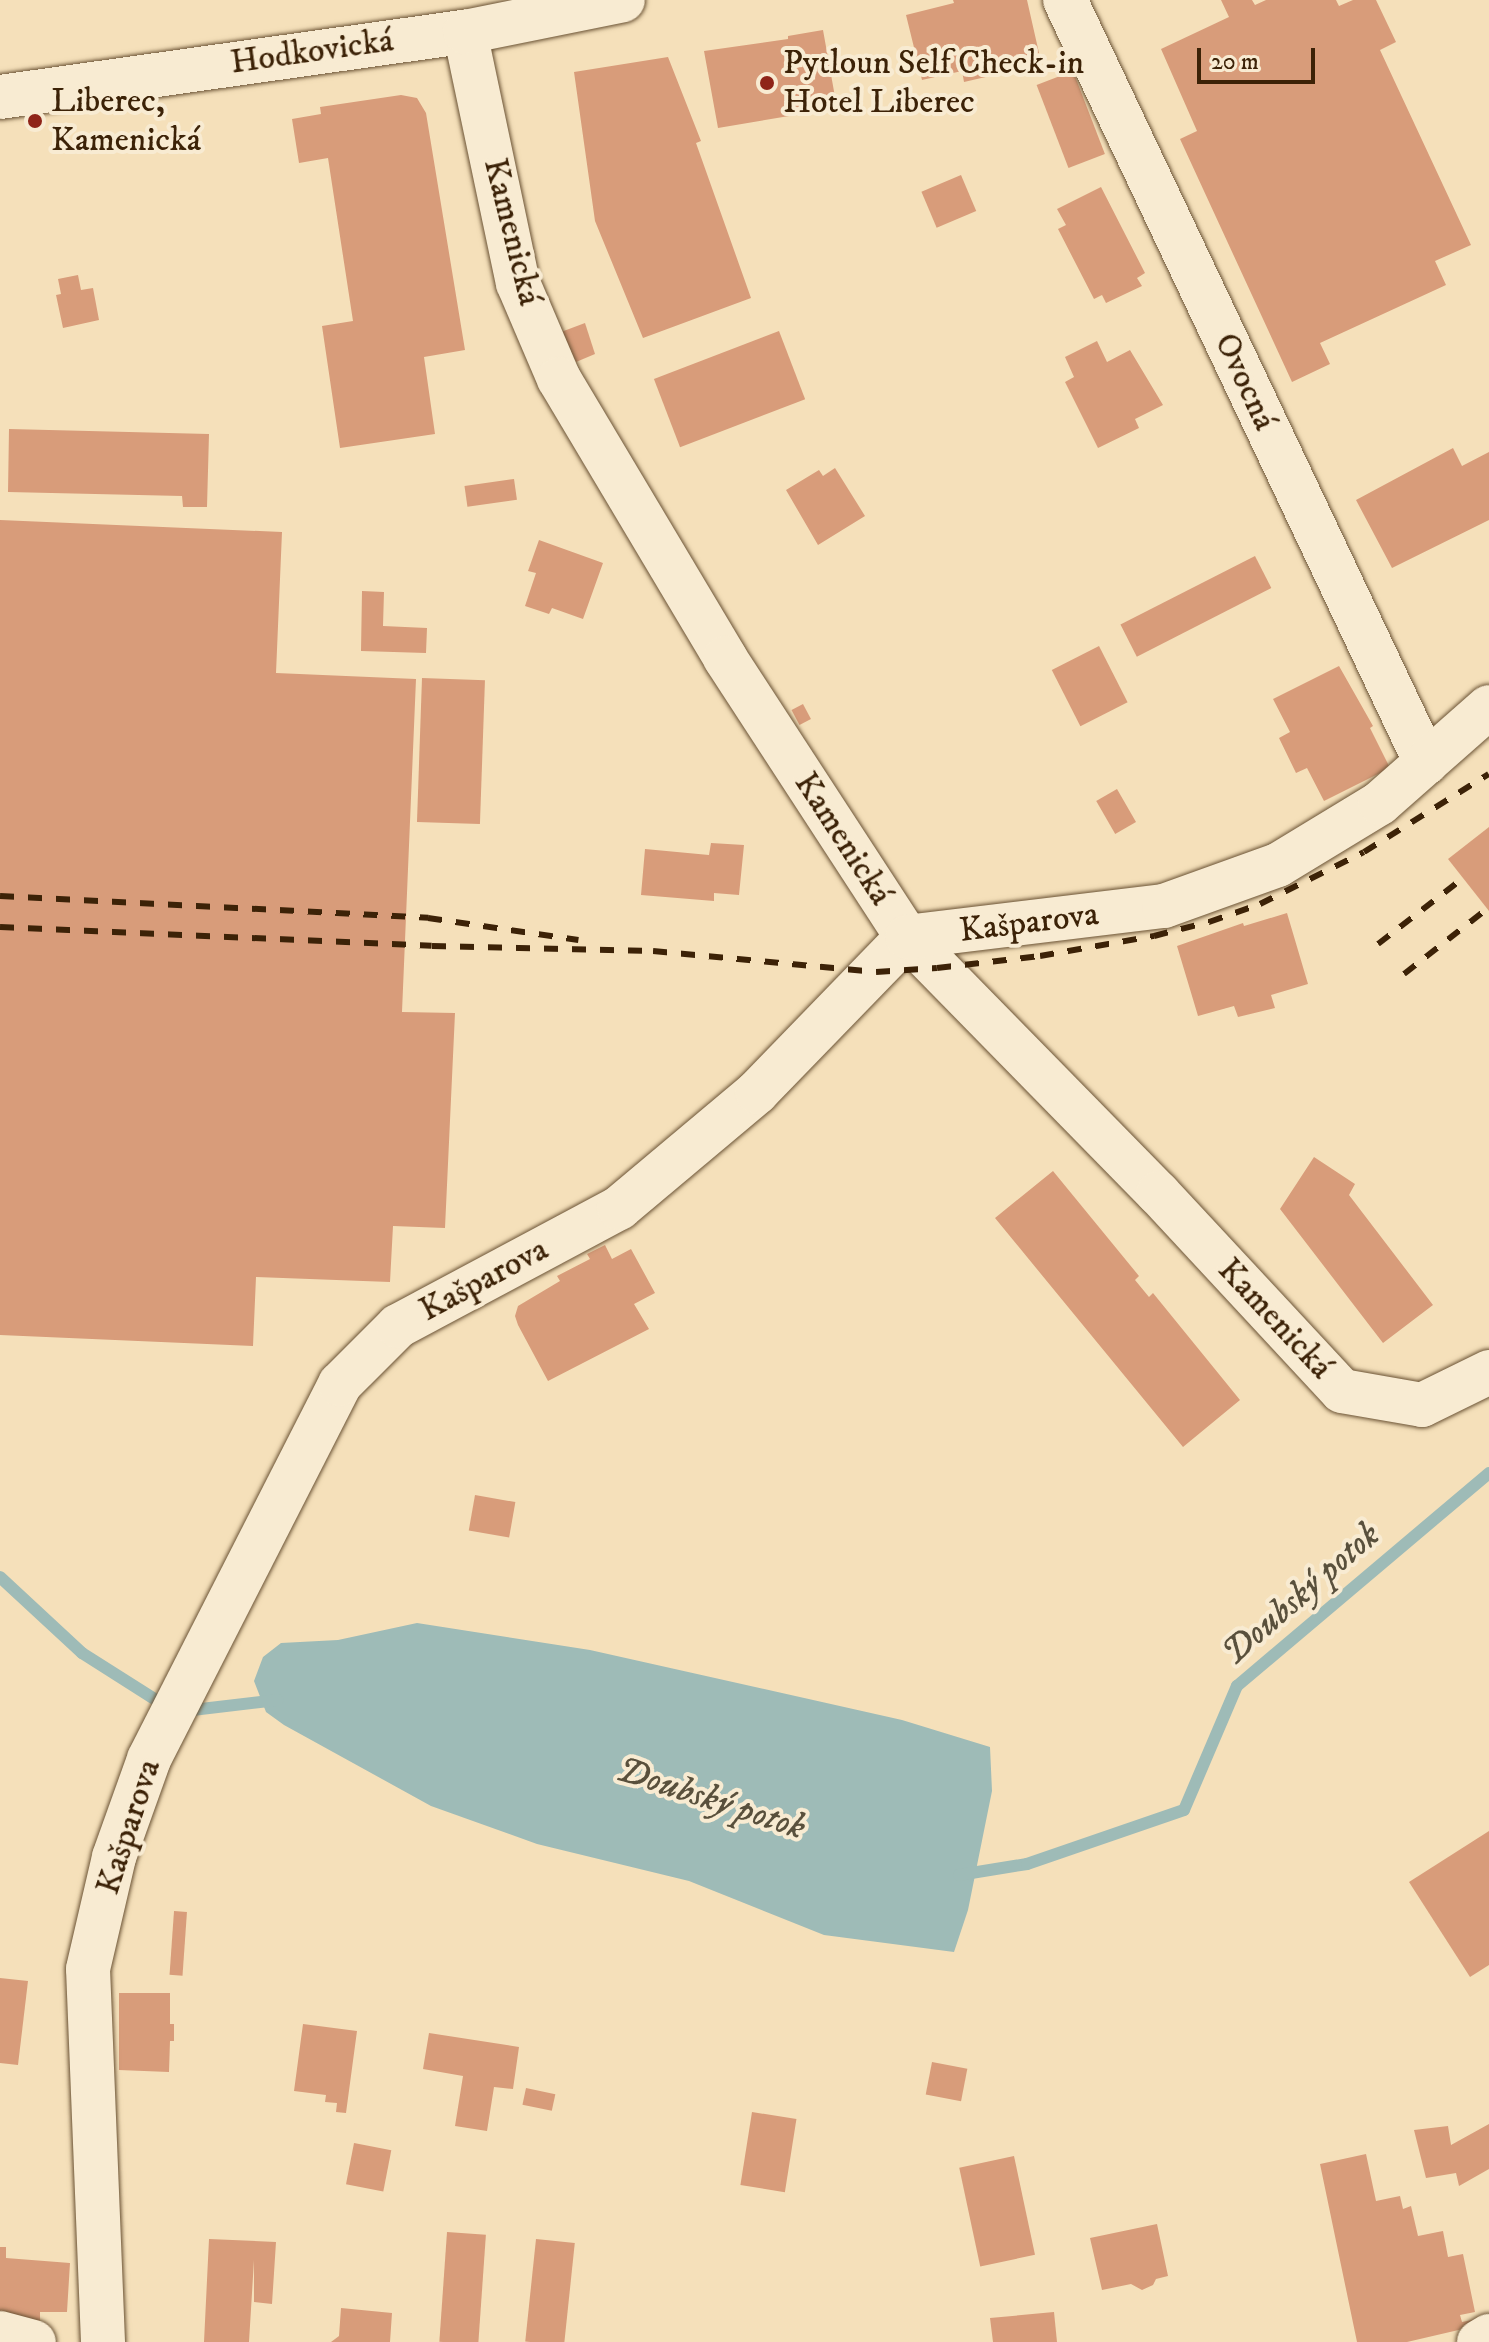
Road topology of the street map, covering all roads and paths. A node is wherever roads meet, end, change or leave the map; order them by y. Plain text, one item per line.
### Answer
1 (623, 0) edge
2 (1065, 0) edge
3 (465, 32) junction
4 (0, 97) edge
5 (1489, 707) edge
6 (1426, 763) junction
7 (907, 937) junction
8 (1489, 1372) edge
9 (0, 2333) edge
10 (1489, 2336) edge
11 (34, 2342) edge
12 (103, 2342) edge
13 (1479, 2342) edge

1 - 3 street, Hodkovická
2 - 6 street, Ovocná
3 - 4 street, Hodkovická
3 - 7 street, Kamenická
5 - 6 street, Kašparova
6 - 7 street, Kašparova
7 - 8 street, Kamenická
7 - 12 street, Kašparova
9 - 11 street
10 - 13 street

